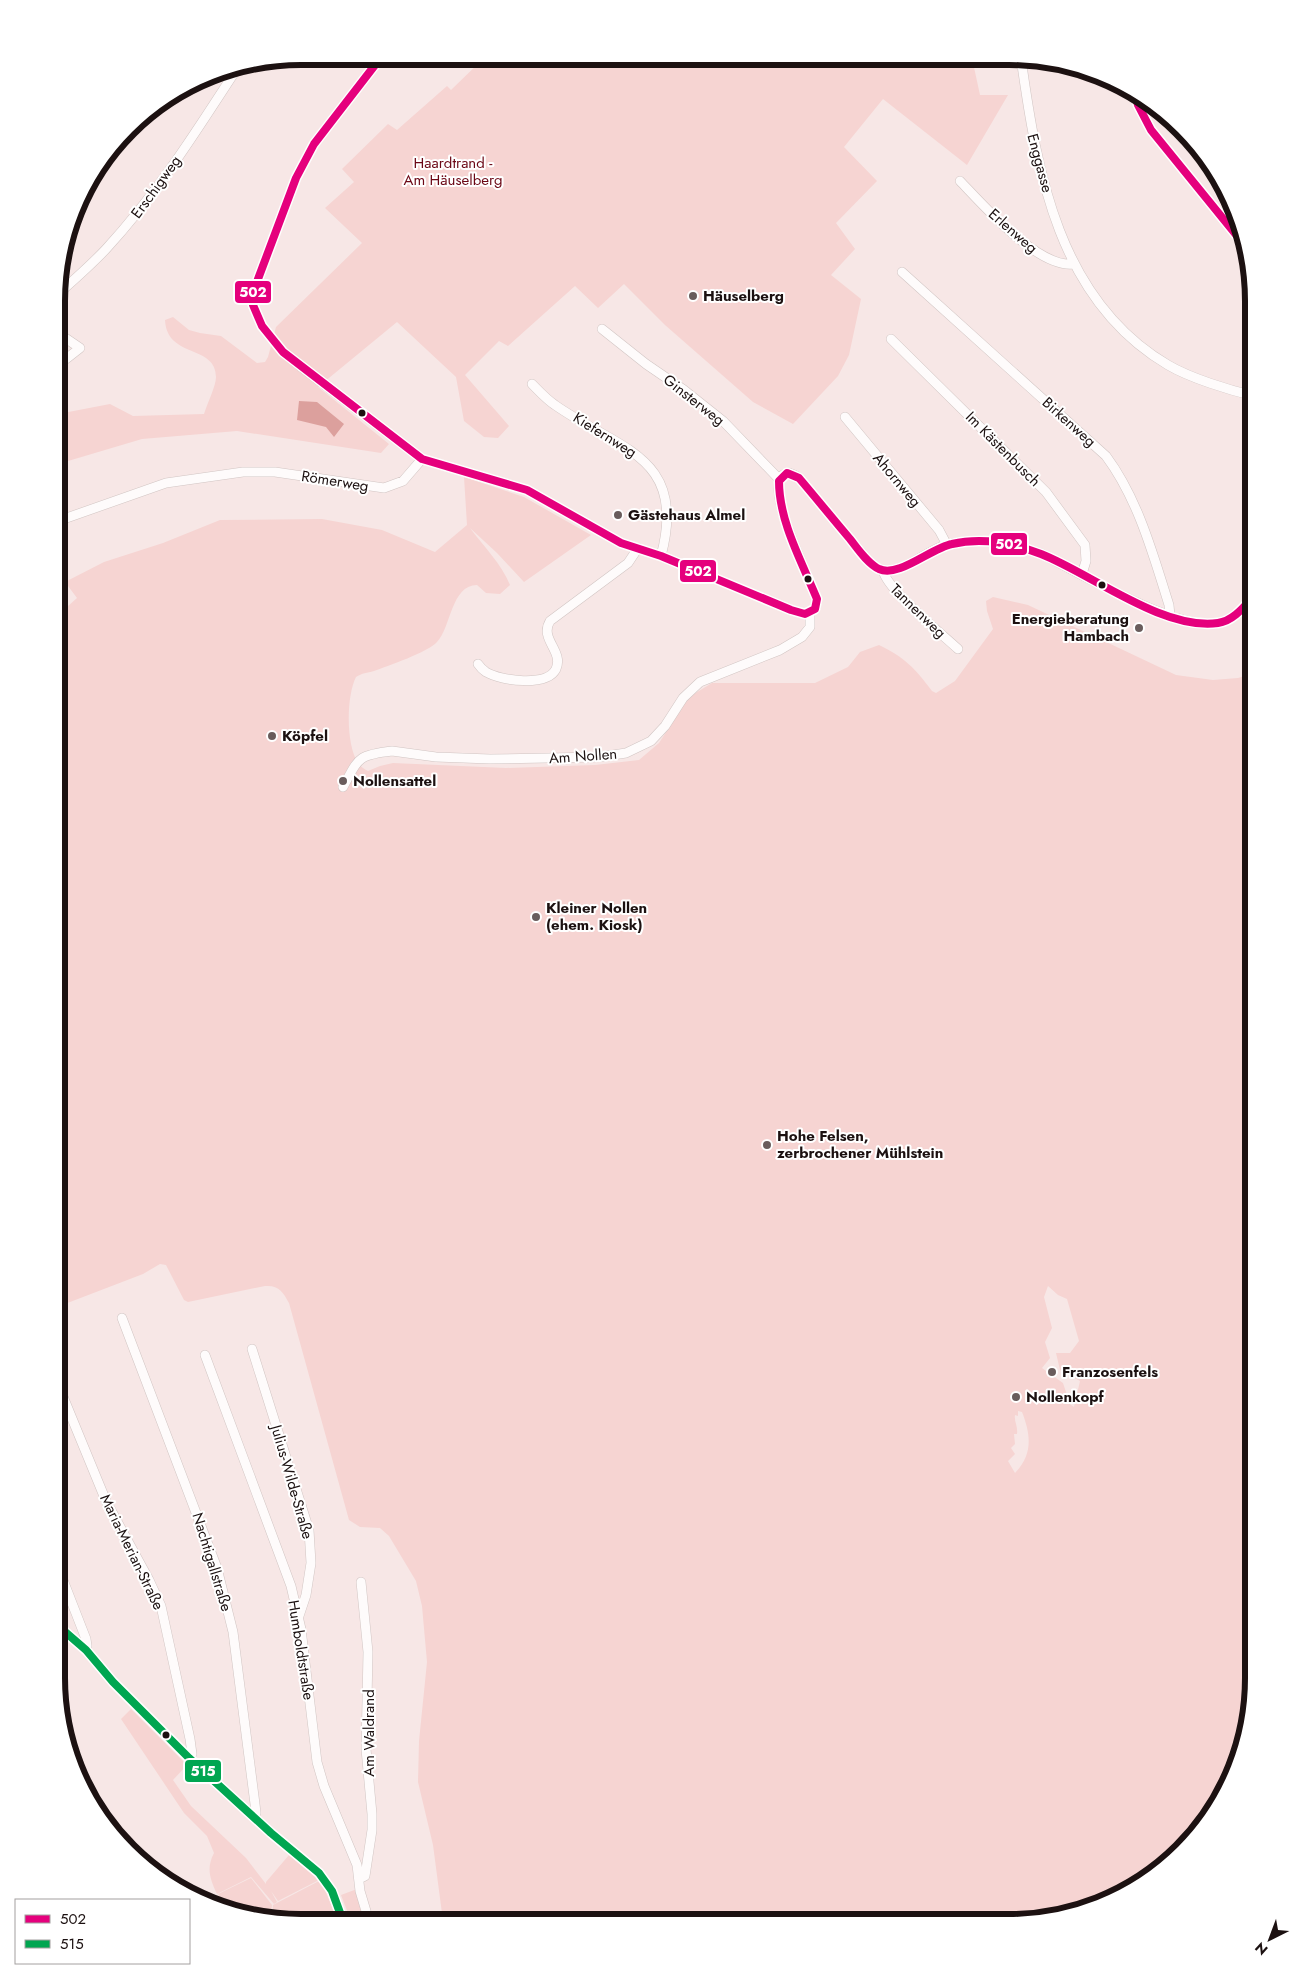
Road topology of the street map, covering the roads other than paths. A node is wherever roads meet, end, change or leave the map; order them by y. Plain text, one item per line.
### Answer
1 (375, 65) edge
2 (1022, 66) edge
3 (232, 76) edge
4 (1137, 103) edge
5 (960, 181) dead end
6 (1235, 233) edge
7 (1073, 264) junction
8 (902, 272) dead end
9 (66, 287) edge
10 (602, 329) dead end
11 (65, 338) edge
12 (891, 339) dead end
13 (65, 360) edge
14 (532, 384) dead end
15 (1245, 393) edge
16 (845, 417) dead end
17 (422, 459) junction
18 (779, 479) junction
19 (65, 519) edge
20 (947, 545) junction
21 (638, 548) junction
22 (661, 556) junction
23 (883, 570) junction
24 (1082, 574) junction
25 (1245, 605) edge
26 (810, 613) junction
27 (1170, 616) junction
28 (958, 649) dead end
29 (478, 664) dead end
30 (343, 787) dead end
31 (122, 1318) dead end
32 (252, 1349) dead end
33 (205, 1356) dead end
34 (65, 1401) edge
35 (361, 1582) dead end
36 (65, 1585) edge
37 (299, 1616) junction
38 (65, 1632) edge
39 (86, 1650) junction
40 (189, 1758) junction
41 (254, 1817) junction
42 (359, 1879) junction
43 (340, 1914) edge
44 (367, 1914) edge

1 - 17 street
2 - 7 street, Enggasse
3 - 9 street, Erschigweg
4 - 6 street
5 - 7 street, Erlenweg
7 - 15 street, Enggasse
8 - 27 street, Birkenweg
10 - 18 street, Ginsterweg
11 - 13 street
12 - 24 street, Im Kästenbusch
14 - 22 street, Kiefernweg
16 - 20 street, Ahornweg
17 - 19 street, Römerweg
17 - 21 street
18 - 23 street
18 - 26 street, Am Nollen
20 - 23 street
20 - 24 street
21 - 22 street
21 - 29 street
22 - 26 street
23 - 28 street, Tannenweg
24 - 27 street
25 - 27 street
26 - 30 street, Am Nollen
31 - 41 street, Nachtigallstraße
32 - 37 street, Julius-Wilde-Straße
33 - 37 street, Humboldtstraße
34 - 40 street, Maria-Merian-Straße
35 - 42 street, Am Waldrand
36 - 39 street
37 - 42 street, Humboldtstraße
38 - 39 street
39 - 40 street
40 - 41 street
41 - 43 street
42 - 44 street, Humboldtstraße

